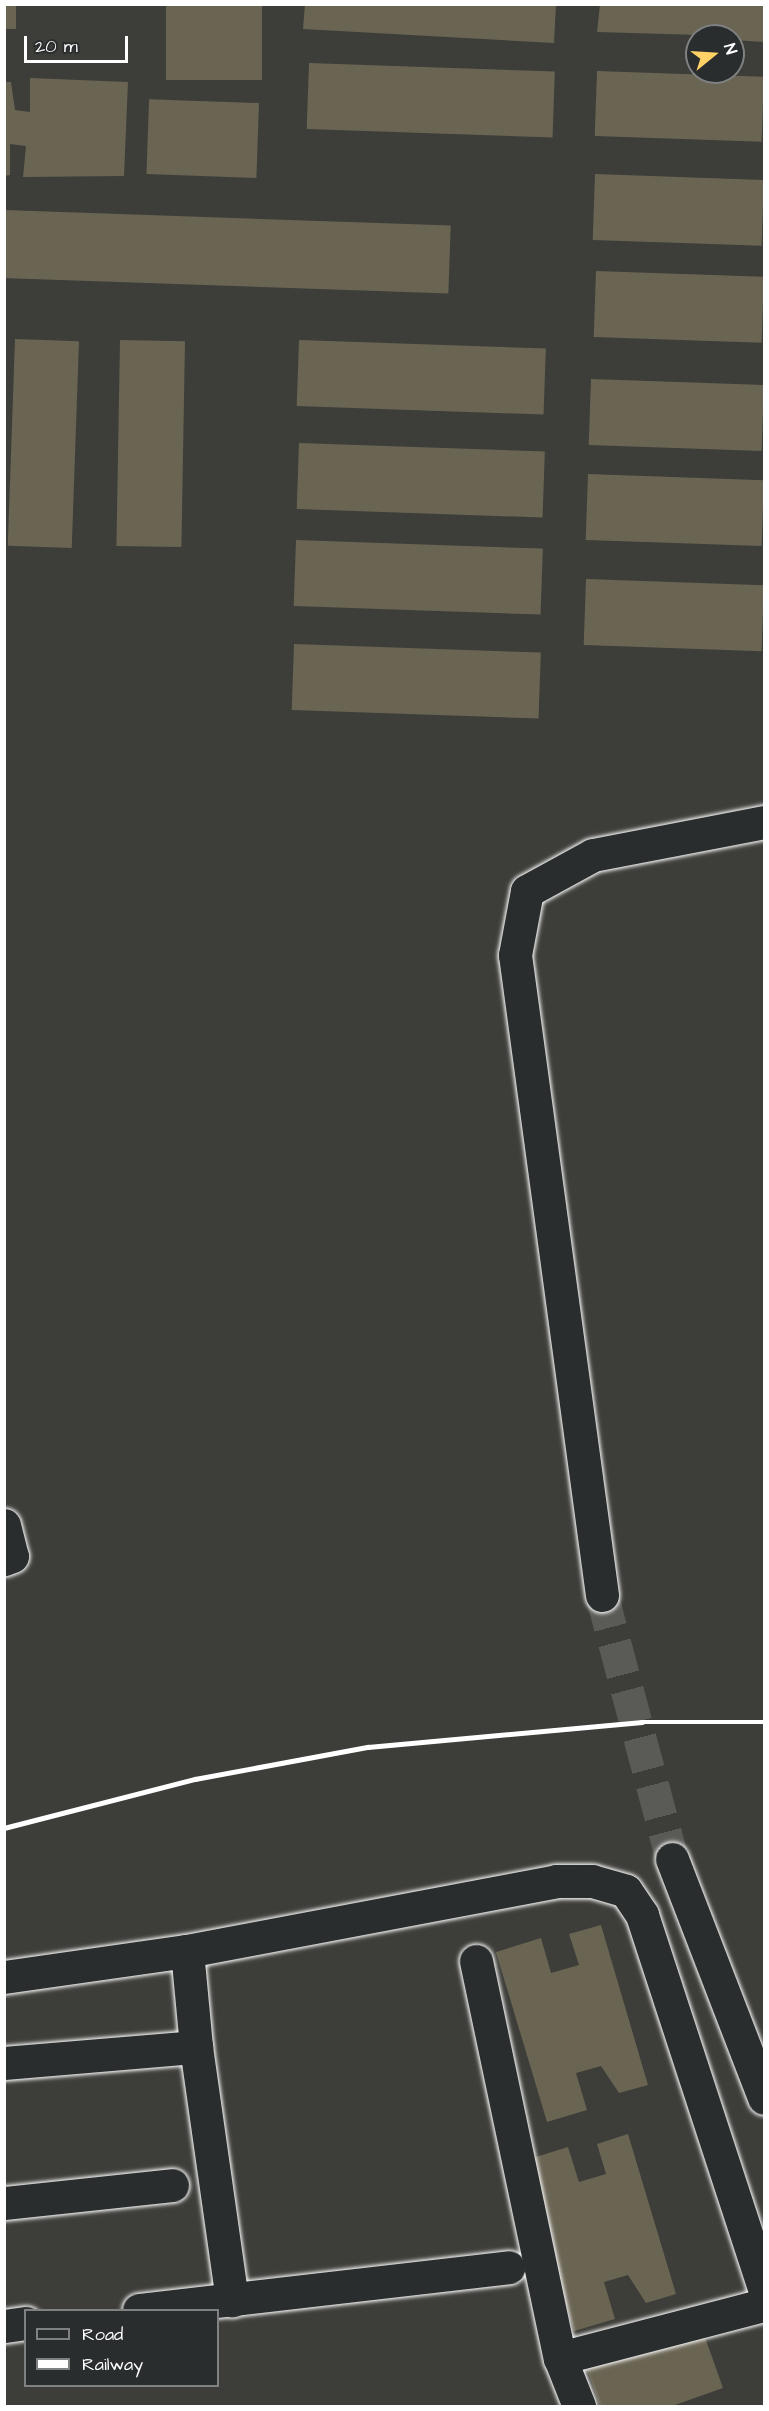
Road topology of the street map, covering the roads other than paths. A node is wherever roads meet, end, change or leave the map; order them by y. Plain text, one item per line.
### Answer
1 (765, 822) edge
2 (4, 1525) edge
3 (4, 1559) edge
4 (602, 1595) tunnel mouth
5 (672, 1859) tunnel mouth
6 (188, 1951) junction
7 (476, 1961) dead end
8 (4, 1977) edge
9 (196, 2048) junction
10 (4, 2063) edge
11 (765, 2098) edge
12 (172, 2185) dead end
13 (4, 2203) edge
14 (509, 2267) dead end
15 (765, 2289) edge
16 (232, 2300) junction
17 (765, 2305) edge
18 (148, 2309) edge
19 (24, 2323) edge
20 (4, 2326) edge
21 (560, 2358) junction
22 (579, 2406) edge

1 - 4 street
2 - 3 street
5 - 11 street
6 - 8 street
6 - 9 street
6 - 15 street
7 - 21 street
9 - 10 street
9 - 16 street
12 - 13 street
14 - 16 street
16 - 18 street
17 - 21 street
19 - 20 street
21 - 22 street

